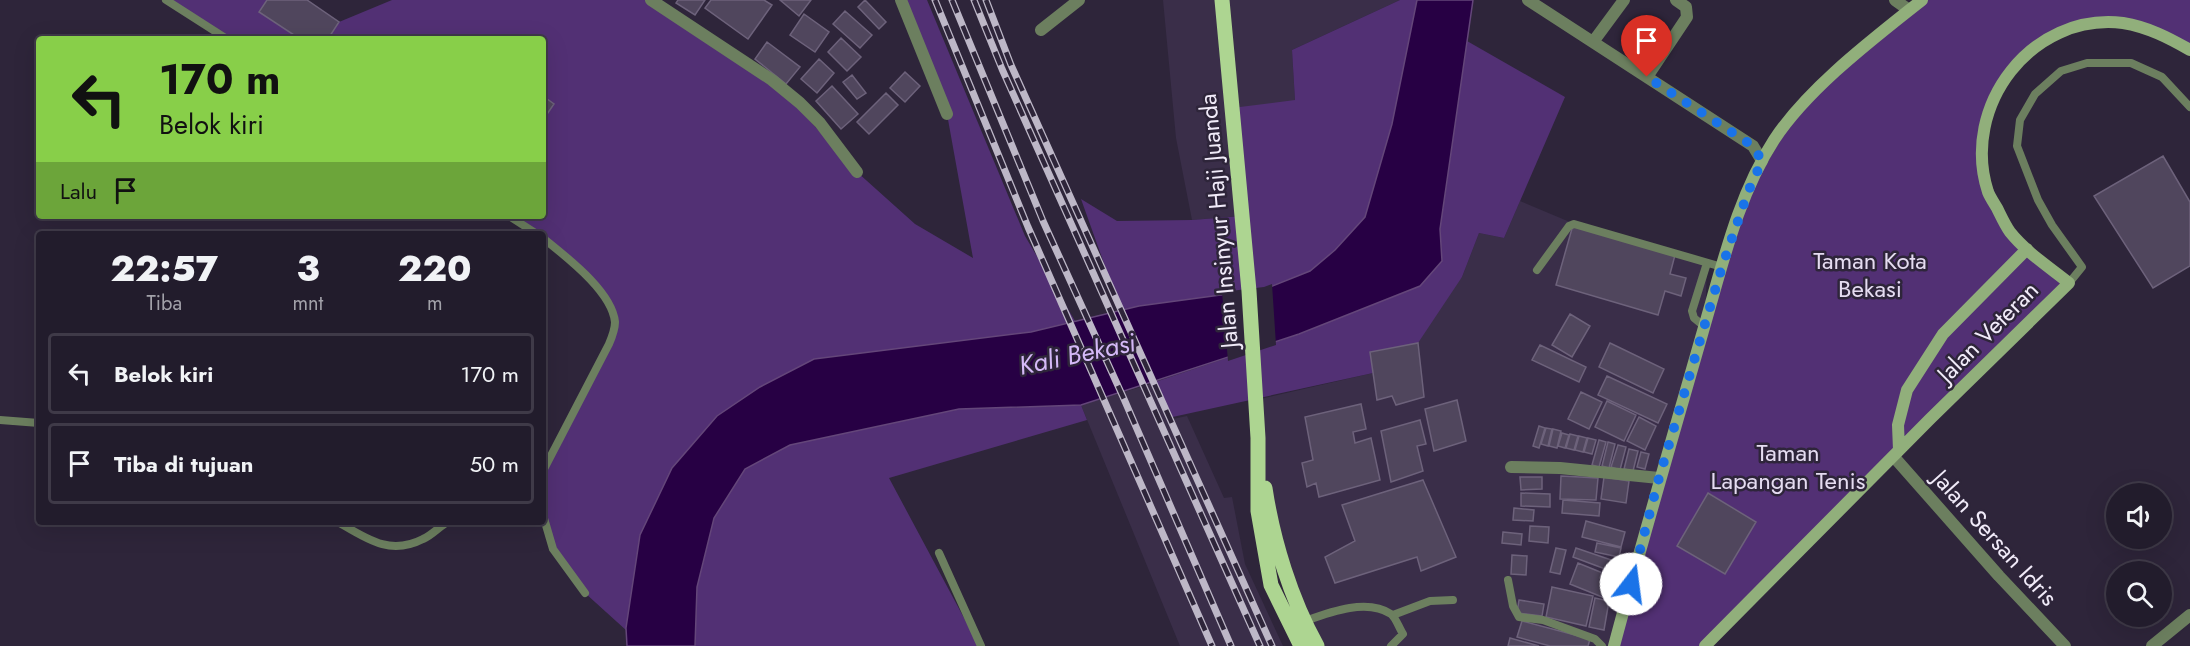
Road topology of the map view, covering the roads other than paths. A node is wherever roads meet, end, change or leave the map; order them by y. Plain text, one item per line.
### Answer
1 (166, 0) edge
2 (651, 0) edge
3 (901, 0) edge
4 (1079, 0) edge
5 (1222, 0) edge
6 (1528, 0) edge
7 (1624, 0) edge
8 (1676, 0) edge
9 (1895, 0) edge
10 (1922, 0) edge
11 (1909, 10) junction
12 (1041, 30) dead end
13 (222, 36) edge
14 (1593, 42) junction
15 (2190, 50) edge
16 (1647, 77) junction
17 (2190, 107) edge
18 (947, 114) dead end
19 (1762, 161) junction
20 (857, 172) dead end
21 (514, 219) edge
22 (532, 231) edge
23 (546, 240) edge
24 (2027, 249) junction
25 (1707, 263) junction
26 (1722, 267) junction
27 (1537, 270) dead end
28 (2068, 283) junction
29 (1705, 327) junction
30 (0, 420) edge
31 (36, 423) edge
32 (1258, 438) junction
33 (1896, 453) junction
34 (546, 465) edge
35 (1511, 467) dead end
36 (1659, 478) junction
37 (546, 524) edge
38 (344, 525) edge
39 (443, 525) edge
40 (939, 553) dead end
41 (1508, 580) dead end
42 (585, 593) dead end
43 (1453, 600) dead end
44 (1393, 615) junction
45 (2190, 615) edge
46 (1305, 621) junction
47 (981, 646) edge
48 (1300, 646) edge
49 (1317, 646) edge
50 (1390, 646) edge
51 (1602, 646) edge
52 (1614, 646) edge
53 (1705, 646) edge
54 (2065, 646) edge
55 (2152, 646) edge

1 - 13 lane
2 - 20 street
3 - 18 street
4 - 12 street
5 - 32 main road, Jalan Insinyur Haji Juanda
6 - 14 street
7 - 14 street
8 - 16 street
9 - 11 street
10 - 11 street
11 - 19 street
14 - 16 street
15 - 24 street, Jalan Veteran
16 - 19 street
17 - 28 lane
19 - 26 street
21 - 22 lane
23 - 34 lane
24 - 28 street, Jalan Veteran
24 - 33 street, Jalan Veteran
25 - 26 lane
25 - 27 lane
25 - 29 lane
26 - 29 street
28 - 33 street, Jalan Veteran
29 - 36 street
30 - 31 lane
32 - 46 main road, Jalan Insinyur Haji Juanda
32 - 48 main road, Jalan Insinyur Haji Juanda
33 - 53 street, Jalan Veteran
33 - 54 street, Jalan Sersan Idris
35 - 36 street
36 - 52 street
37 - 42 lane
38 - 39 lane
40 - 47 lane
41 - 51 lane
43 - 44 lane
44 - 46 lane
44 - 50 lane
45 - 55 street
46 - 49 main road, Jalan Insinyur Haji Juanda

